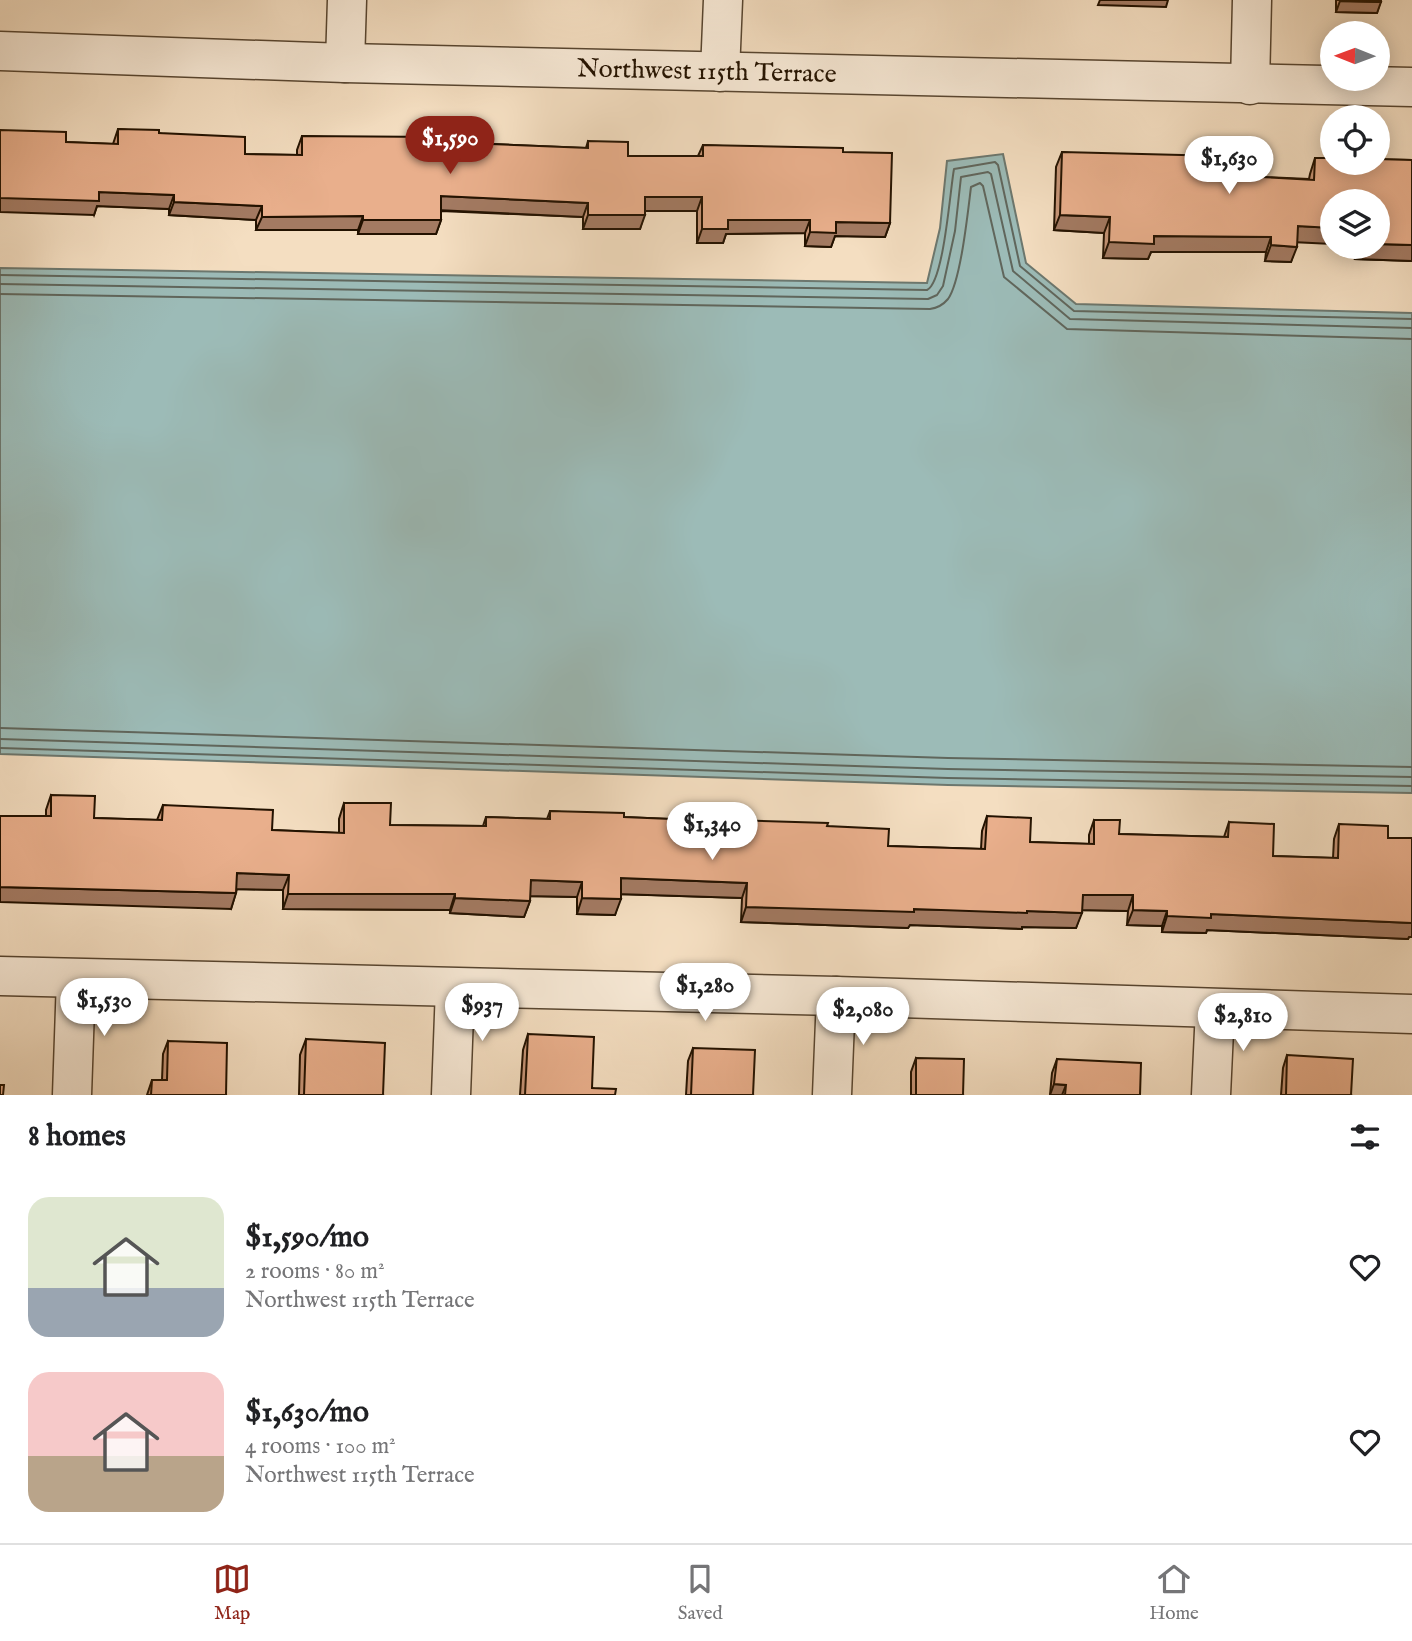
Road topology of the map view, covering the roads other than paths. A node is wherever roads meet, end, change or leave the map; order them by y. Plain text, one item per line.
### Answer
1 (347, 0) edge
2 (723, 0) edge
3 (1252, 0) edge
4 (0, 51) edge
5 (345, 63) junction
6 (720, 72) junction
7 (1250, 85) junction
8 (1412, 87) edge
9 (0, 976) edge
10 (76, 979) junction
11 (455, 988) junction
12 (836, 996) junction
13 (1215, 1009) junction
14 (1412, 1014) edge
15 (72, 1095) edge
16 (450, 1095) edge
17 (832, 1095) edge
18 (1211, 1095) edge

1 - 5 street
2 - 6 street
3 - 7 street
4 - 5 street, Northwest 115th Terrace
5 - 6 street, Northwest 115th Terrace
6 - 7 street, Northwest 115th Terrace
7 - 8 street, Northwest 115th Terrace
9 - 10 street
10 - 11 street
10 - 15 street
11 - 12 street
11 - 16 street
12 - 13 street
12 - 17 street
13 - 14 street
13 - 18 street

